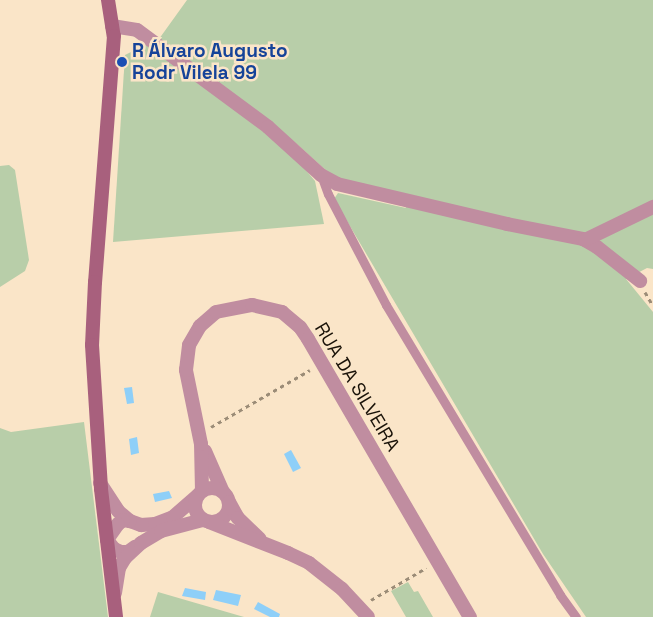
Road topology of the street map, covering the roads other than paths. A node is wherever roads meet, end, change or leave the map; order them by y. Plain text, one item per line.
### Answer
1 (108, 0) edge
2 (112, 26) junction
3 (321, 175) junction
4 (653, 207) edge
5 (585, 240) junction
6 (640, 281) dead end
7 (200, 438) junction
8 (100, 483) junction
9 (200, 493) junction
10 (226, 497) junction
11 (130, 521) junction
12 (206, 521) junction
13 (107, 540) junction
14 (141, 543) junction
15 (271, 546) junction
16 (114, 598) junction
17 (364, 612) edge
18 (116, 617) edge
19 (470, 617) edge
20 (576, 617) edge

1 - 2 main road
2 - 3 street
2 - 8 main road
3 - 5 street
3 - 20 lane
4 - 5 street
5 - 6 street
7 - 9 street, RUA DA SILVEIRA
7 - 10 street, RUA DA SILVEIRA
7 - 19 street, RUA DA SILVEIRA
8 - 11 street
8 - 13 main road
9 - 10 street
9 - 11 street
9 - 12 street, RUA DA SILVEIRA
10 - 12 street
10 - 15 street, RUA DA SILVEIRA
11 - 13 street
12 - 14 street
12 - 15 street, RUA DA SILVEIRA
13 - 14 street
13 - 16 main road
14 - 16 street
15 - 17 street, RUA DA SILVEIRA
16 - 18 main road

